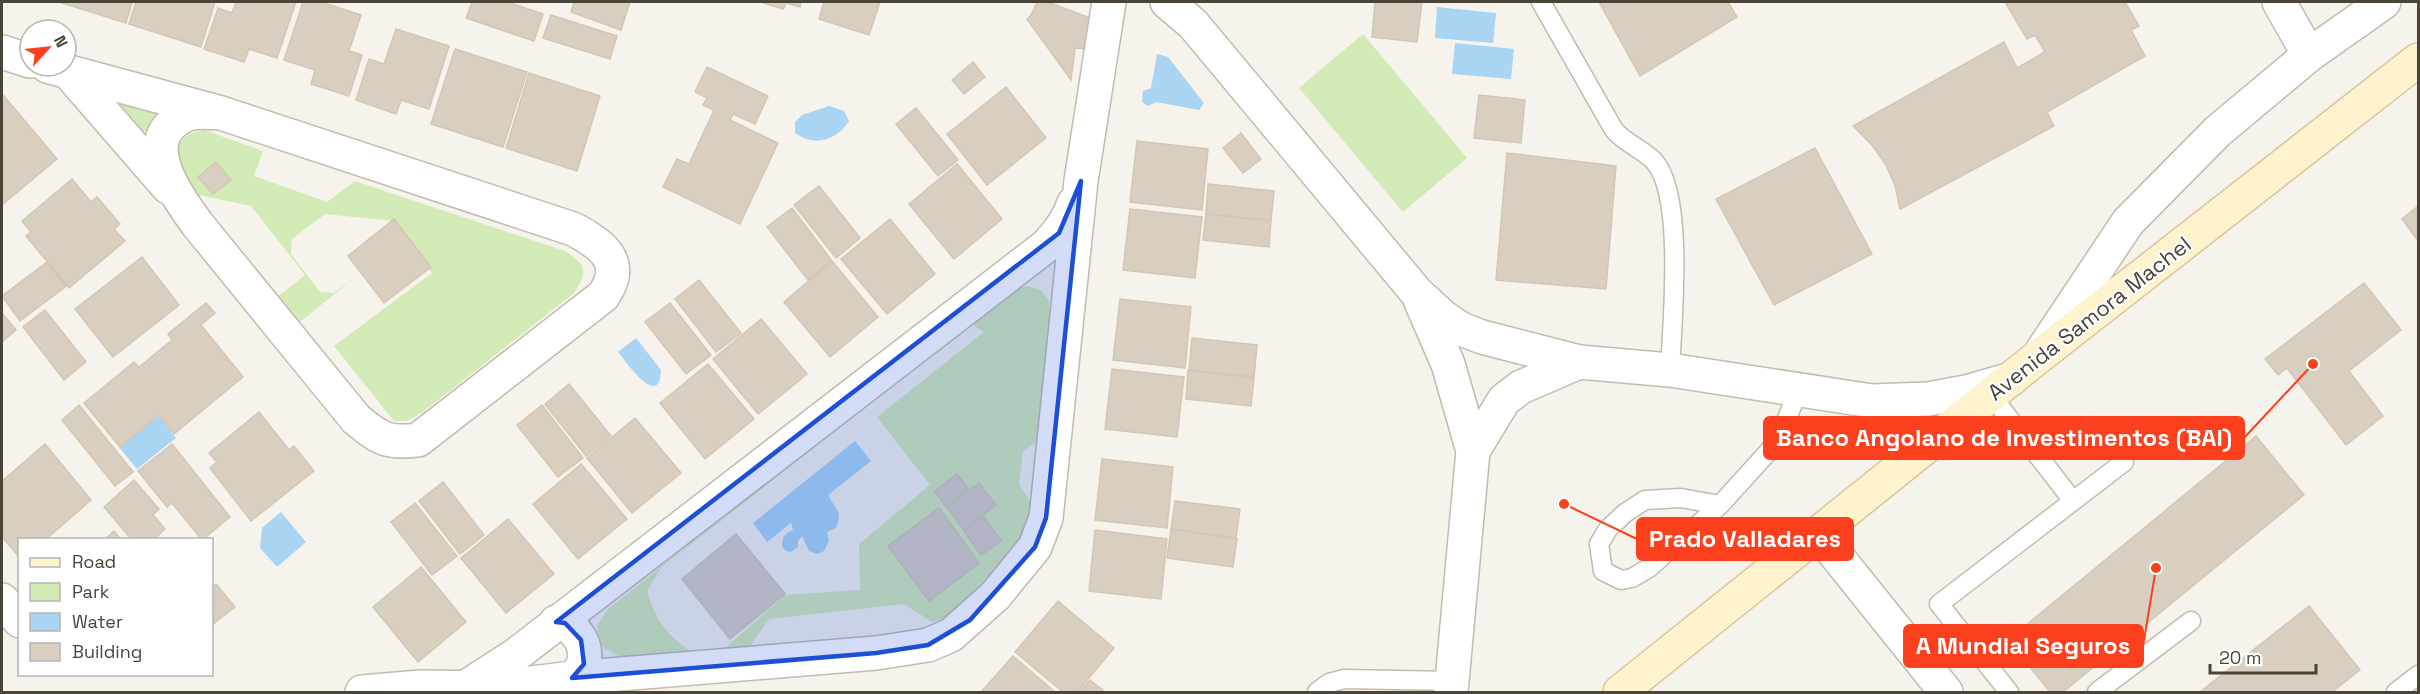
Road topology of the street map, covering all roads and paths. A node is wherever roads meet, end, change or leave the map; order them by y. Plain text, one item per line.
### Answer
1 (1109, 2) edge
2 (1167, 2) edge
3 (1541, 2) edge
4 (2279, 2) edge
5 (2384, 2) edge
6 (2, 52) edge
7 (2309, 55) junction
8 (18, 57) edge
9 (2418, 60) edge
10 (78, 74) edge
11 (66, 78) edge
12 (221, 113) junction
13 (1081, 181) junction
14 (181, 202) junction
15 (1015, 270) junction
16 (1417, 293) junction
17 (1069, 305) junction
18 (2038, 357) junction
19 (1579, 362) junction
20 (1670, 370) junction
21 (2001, 387) junction
22 (1798, 391) junction
23 (1473, 452) junction
24 (2124, 462) dead end
25 (2073, 501) junction
26 (1720, 505) junction
27 (1819, 534) junction
28 (2, 600) edge
29 (18, 619) edge
30 (2191, 621) dead end
31 (556, 622) junction
32 (517, 654) junction
33 (2418, 675) edge
34 (572, 678) junction
35 (1400, 679) junction
36 (526, 685) junction
37 (466, 687) junction
38 (1452, 687) edge
39 (1327, 690) edge
40 (362, 693) edge
41 (1382, 693) edge
42 (1620, 693) edge
43 (1946, 693) edge
44 (2009, 693) edge
45 (2097, 693) edge
46 (2396, 693) edge

1 - 13 street
2 - 16 street
3 - 20 lane
4 - 7 street
5 - 7 street
6 - 8 street
7 - 18 street
9 - 18 main road, Avenida Samora Machel
10 - 12 street
11 - 14 street
12 - 14 street
12 - 14 street
13 - 15 street
13 - 17 street
15 - 17 street
15 - 31 street
16 - 19 street
16 - 23 street
17 - 34 street
18 - 21 main road, Avenida Samora Machel
19 - 20 street
19 - 23 street
20 - 22 street
21 - 22 street
21 - 25 lane
21 - 27 main road, Avenida Samora Machel
22 - 26 lane
23 - 38 street
24 - 25 lane
25 - 44 lane
26 - 26 lane
27 - 42 main road, Avenida Samora Machel
27 - 43 street
28 - 29 street
30 - 45 lane
31 - 32 street
31 - 34 street
32 - 36 street
32 - 37 street
33 - 46 lane
34 - 36 street
35 - 38 lane
35 - 39 lane
35 - 41 lane
36 - 37 street
37 - 40 street

